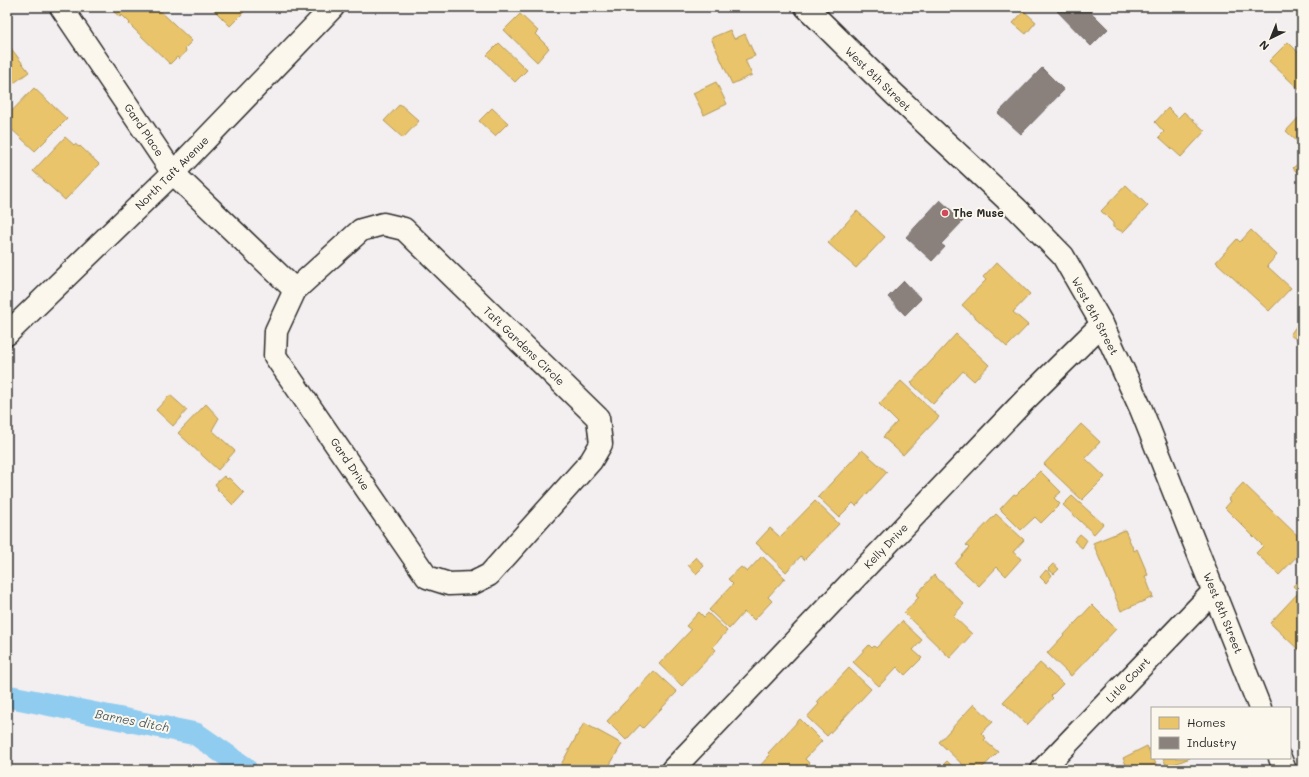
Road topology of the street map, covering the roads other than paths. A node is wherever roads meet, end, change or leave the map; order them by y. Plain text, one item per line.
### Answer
1 (61, 7) edge
2 (333, 7) edge
3 (806, 7) edge
4 (173, 173) junction
5 (295, 290) junction
6 (1102, 324) junction
7 (7, 334) edge
8 (489, 575) joint
9 (1214, 591) junction
10 (1260, 707) edge
11 (1280, 759) edge
12 (672, 770) edge
13 (1042, 770) edge
14 (1284, 770) edge

1 - 4 street, Gard Place
2 - 4 street, North Taft Avenue
3 - 6 street, West 8th Street
4 - 5 street, Gard Place
4 - 7 street, North Taft Avenue
5 - 8 street, Gard Drive
5 - 8 street, Taft Gardens Circle
6 - 9 street, West 8th Street
6 - 12 street, Kelly Drive
9 - 10 street, West 8th Street
9 - 13 street, Litle Court
11 - 14 street

